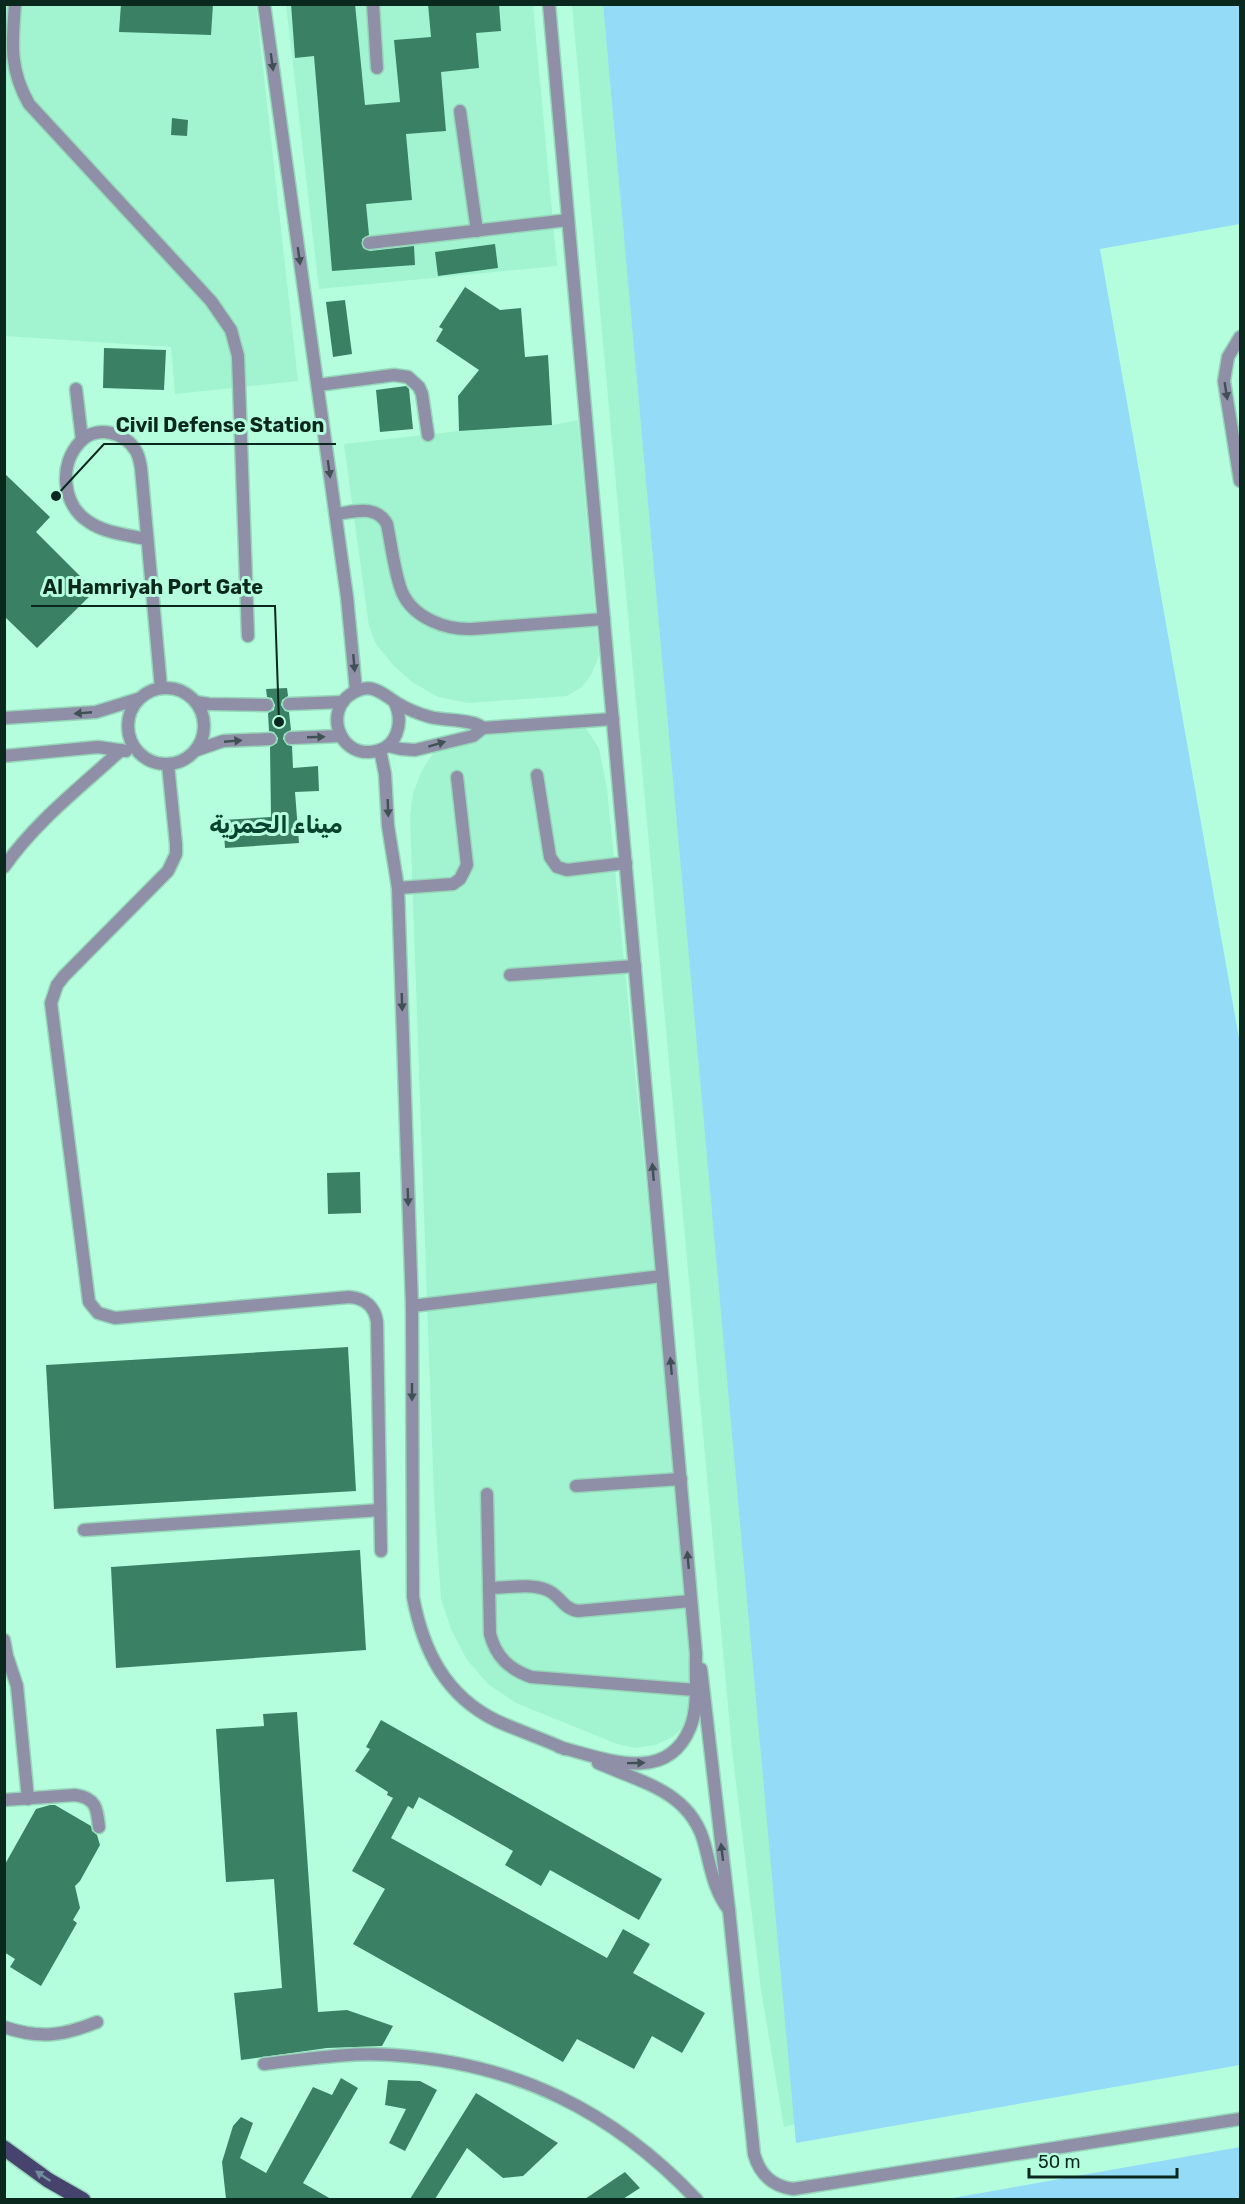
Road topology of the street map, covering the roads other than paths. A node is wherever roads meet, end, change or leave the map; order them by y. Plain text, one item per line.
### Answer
1 (15, 4) edge
2 (264, 4) edge
3 (373, 4) edge
4 (549, 4) edge
5 (9, 38) edge
6 (377, 68) dead end
7 (460, 111) dead end
8 (568, 220) junction
9 (477, 231) junction
10 (369, 243) dead end
11 (1240, 337) edge
12 (318, 385) junction
13 (76, 389) dead end
14 (428, 435) dead end
15 (82, 440) junction
16 (1240, 481) edge
17 (336, 514) junction
18 (146, 539) junction
19 (604, 619) junction
20 (248, 636) dead end
21 (161, 688) junction
22 (356, 691) junction
23 (140, 699) junction
24 (394, 701) junction
25 (196, 702) junction
26 (343, 702) junction
27 (289, 704) dead end
28 (267, 705) dead end
29 (4, 718) edge
30 (613, 719) junction
31 (483, 728) junction
32 (340, 736) junction
33 (291, 738) dead end
34 (270, 739) dead end
35 (384, 748) junction
36 (122, 750) junction
37 (197, 750) junction
38 (140, 754) junction
39 (4, 756) edge
40 (168, 765) junction
41 (537, 776) dead end
42 (457, 777) dead end
43 (626, 863) junction
44 (4, 867) edge
45 (398, 888) junction
46 (635, 966) junction
47 (510, 975) dead end
48 (663, 1276) junction
49 (412, 1305) junction
50 (681, 1479) junction
51 (576, 1486) dead end
52 (487, 1494) dead end
53 (380, 1510) junction
54 (84, 1530) dead end
55 (381, 1551) dead end
56 (489, 1588) junction
57 (691, 1601) junction
58 (4, 1640) edge
59 (696, 1654) junction
60 (695, 1690) junction
61 (559, 1747) junction
62 (28, 1798) junction
63 (4, 1800) edge
64 (99, 1827) dead end
65 (729, 1910) junction
66 (97, 2022) dead end
67 (4, 2027) edge
68 (264, 2064) dead end
69 (1240, 2119) edge
70 (4, 2148) edge
71 (83, 2199) edge
72 (697, 2199) edge

1 - 5 lane
2 -> 12 lane
3 - 6 lane
4 - 8 lane
5 - 20 lane
7 - 9 lane
8 - 9 lane
8 - 19 lane
9 - 10 lane
11 -> 16 lane
12 - 14 lane
12 -> 17 lane
13 - 15 lane
15 - 18 lane
15 - 18 lane
17 - 19 lane
17 -> 22 lane
18 - 21 lane
19 - 30 lane
21 - 23 lane
21 - 25 lane
22 - 24 lane
22 - 26 lane
23 -> 29 lane
23 - 38 lane
24 - 31 lane
24 - 35 lane
25 - 28 lane
25 - 37 lane
26 - 27 lane
26 - 32 lane
30 - 31 lane
30 - 43 lane
35 -> 31 lane
33 -> 32 lane
32 - 35 lane
37 -> 34 lane
35 -> 45 lane
36 - 38 lane
36 - 39 lane
36 - 44 lane
37 - 40 lane
38 - 40 lane
40 - 53 lane
41 - 43 lane
42 - 45 lane
43 - 46 lane
45 -> 49 lane
46 - 47 lane
48 -> 46 lane
48 - 49 lane
50 -> 48 lane
49 -> 61 lane
50 - 51 lane
57 -> 50 lane
52 - 56 lane
53 - 54 lane
53 - 55 lane
56 - 57 lane
56 - 60 lane
57 - 59 lane
58 - 62 lane
59 - 60 lane
65 -> 59 lane
61 -> 60 lane
61 - 65 lane
62 - 63 lane
62 - 64 lane
65 - 69 lane
66 - 67 lane
68 - 72 lane
71 -> 70 main road

